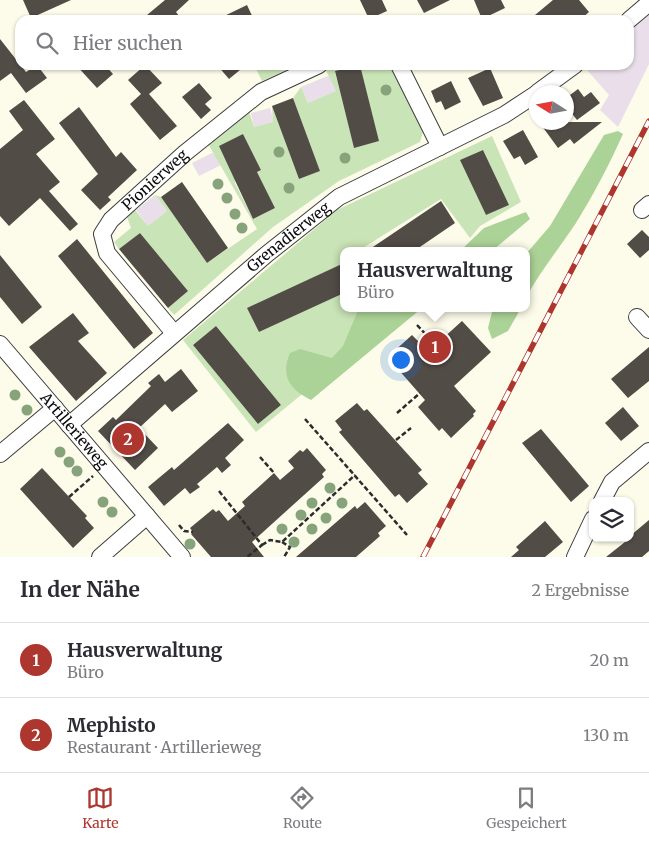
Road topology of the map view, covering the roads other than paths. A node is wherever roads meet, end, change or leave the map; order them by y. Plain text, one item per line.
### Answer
1 (649, 3) edge
2 (634, 16) edge
3 (308, 70) edge
4 (402, 70) edge
5 (568, 70) edge
6 (549, 85) edge
7 (529, 99) edge
8 (440, 146) junction
9 (637, 317) dead end
10 (649, 330) edge
11 (174, 334) junction
12 (0, 344) edge
13 (55, 408) junction
14 (69, 425) junction
15 (649, 451) edge
16 (0, 454) edge
17 (604, 497) edge
18 (147, 516) junction
19 (589, 527) edge
20 (100, 557) edge
21 (182, 557) edge
22 (575, 557) edge

1 - 2 street
3 - 11 street, Pionierweg
4 - 8 street
5 - 6 street, Grenadierweg
7 - 8 street, Grenadierweg
8 - 11 street, Grenadierweg
9 - 10 street
11 - 14 street, Grenadierweg
12 - 13 street, Artillerieweg
13 - 14 street, Artillerieweg
13 - 16 street
14 - 18 street, Artillerieweg
15 - 17 street
18 - 20 street
18 - 21 street, Artillerieweg
19 - 22 street

